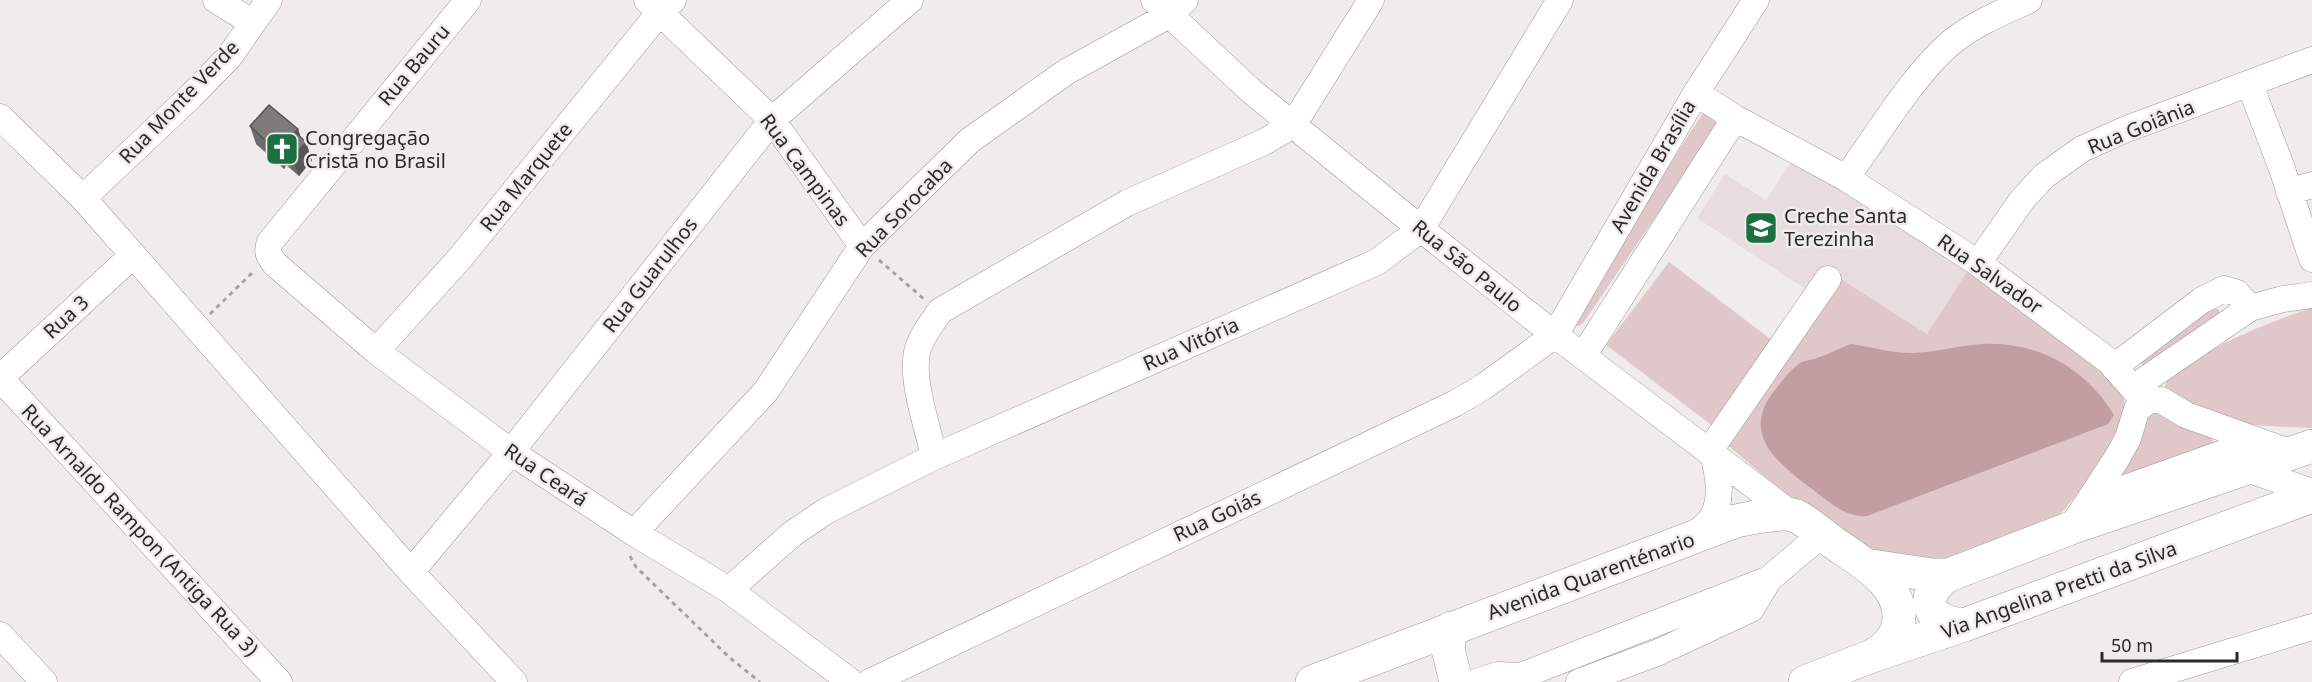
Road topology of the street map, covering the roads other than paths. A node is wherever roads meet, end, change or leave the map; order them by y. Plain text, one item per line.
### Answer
1 (216, 0) edge
2 (269, 0) edge
3 (468, 0) edge
4 (910, 0) edge
5 (1371, 0) edge
6 (1560, 0) edge
7 (1756, 0) edge
8 (2030, 0) edge
9 (660, 4) edge
10 (1169, 5) edge
11 (253, 23) junction
12 (2312, 60) edge
13 (2250, 85) junction
14 (1696, 93) junction
15 (0, 117) edge
16 (1735, 118) junction
17 (772, 120) junction
18 (1293, 125) junction
19 (1846, 178) junction
20 (2301, 189) edge
21 (83, 198) junction
22 (1421, 229) junction
23 (862, 246) junction
24 (269, 249) joint
25 (132, 256) junction
26 (2312, 259) edge
27 (1978, 263) junction
28 (1828, 279) dead end
29 (2312, 295) edge
30 (2250, 308) junction
31 (1555, 335) junction
32 (376, 351) junction
33 (1583, 356) junction
34 (2114, 367) junction
35 (0, 378) edge
36 (2139, 395) junction
37 (2302, 450) edge
38 (511, 452) junction
39 (1712, 452) junction
40 (2252, 455) junction
41 (934, 457) junction
42 (2312, 494) edge
43 (2080, 515) junction
44 (1794, 516) junction
45 (634, 533) junction
46 (1822, 534) junction
47 (1690, 540) junction
48 (1865, 565) junction
49 (411, 572) junction
50 (1949, 575) junction
51 (1769, 579) junction
52 (729, 590) junction
53 (1964, 626) junction
54 (2312, 627) edge
55 (1450, 628) junction
56 (0, 635) edge
57 (1872, 656) junction
58 (1526, 679) edge
59 (44, 682) edge
60 (279, 682) edge
61 (514, 682) edge
62 (851, 682) edge
63 (870, 682) edge
64 (1312, 682) edge
65 (1456, 682) edge
66 (1476, 682) edge
67 (1579, 682) edge
68 (1805, 682) edge
69 (2133, 682) edge

1 - 11 street
2 - 11 street, Rua Monte Verde
3 - 24 street, Rua Bauru
4 - 17 street, Rua Guarulhos
5 - 18 street
6 - 22 street, Rua Vitória
7 - 14 street, Avenida Brasília
8 - 19 street
9 - 17 street, Rua Campinas
9 - 32 street, Rua Marquete
10 - 18 street, Rua São Paulo
10 - 23 street, Rua Sorocaba
11 - 21 street, Rua Monte Verde
12 - 13 street, Rua Goiânia
13 - 20 street
13 - 27 street, Rua Goiânia
14 - 16 street, Rua Salvador
14 - 31 street, Avenida Brasília
15 - 21 street
16 - 19 street, Rua Salvador
16 - 33 street, Avenida Brasília
17 - 23 street, Rua Campinas
17 - 38 street, Rua Guarulhos
18 - 22 street, Rua São Paulo
18 - 41 street
19 - 27 street, Rua Salvador
20 - 26 street
21 - 25 street
22 - 31 street, Rua São Paulo
22 - 41 street, Rua Vitória
23 - 45 street, Rua Sorocaba
24 - 32 street, Rua Ceará
25 - 35 street, Rua 3
25 - 49 street
27 - 34 street, Rua Salvador
28 - 39 street
29 - 30 street
30 - 34 street
30 - 36 street
31 - 33 street, Rua São Paulo
31 - 63 street, Rua Goiás
32 - 38 street, Rua Ceará
33 - 39 street, Rua São Paulo
34 - 36 street, Rua Salvador
35 - 60 street, Rua Arnaldo Rampon (Antiga Rua 3)
36 - 40 street
36 - 43 street
37 - 40 main road
38 - 45 street, Rua Ceará
38 - 49 street, Rua Guarulhos
39 - 44 street, Rua São Paulo
39 - 47 street
40 - 42 street
40 - 43 main road
41 - 52 street, Rua Vitória
42 - 53 main road, Via Angelina Pretti da Silva
43 - 50 main road
44 - 46 main road
44 - 47 main road, Avenida Quarenténario
45 - 52 street, Rua Ceará
46 - 48 main road
46 - 51 street
47 - 55 main road, Avenida Quarenténario
48 - 50 main road
48 - 57 main road
49 - 61 street
50 - 53 main road
51 - 58 street
51 - 67 street
52 - 62 street, Rua Ceará
53 - 57 main road, Via Angelina Pretti da Silva
54 - 69 street
55 - 64 main road, Avenida Quarenténario
55 - 65 main road
56 - 59 street
57 - 68 main road, Via Angelina Pretti da Silva
58 - 66 street

